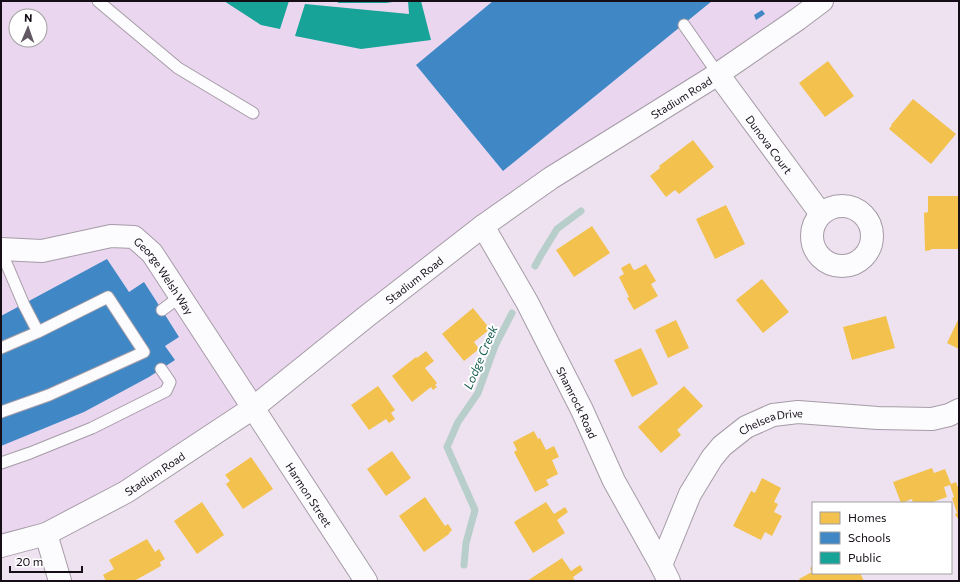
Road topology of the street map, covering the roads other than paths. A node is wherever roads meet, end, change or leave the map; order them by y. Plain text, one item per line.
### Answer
1 (98, 1) edge
2 (822, 1) edge
3 (684, 25) dead end
4 (718, 74) junction
5 (254, 113) dead end
6 (821, 214) dead end
7 (483, 226) junction
8 (1, 250) edge
9 (181, 296) junction
10 (162, 310) dead end
11 (38, 332) junction
12 (1, 348) edge
13 (161, 369) dead end
14 (253, 408) junction
15 (959, 410) edge
16 (1, 412) edge
17 (1, 462) edge
18 (46, 534) junction
19 (1, 546) edge
20 (665, 573) edge
21 (60, 581) edge
22 (366, 581) edge

1 - 5 lane
2 - 4 street, Stadium Road
3 - 4 lane
4 - 6 street, Dunova Court
4 - 7 street, Stadium Road
7 - 14 street, Stadium Road
7 - 20 street, Shamrock Road
8 - 9 street, George Welsh Way
8 - 11 lane
9 - 10 lane
9 - 14 street, George Welsh Way
11 - 12 lane
11 - 16 lane
13 - 17 lane
14 - 18 street, Stadium Road
14 - 22 street, Harmon Street
15 - 20 street, Chelsea Drive
18 - 19 street, Stadium Road
18 - 21 street

